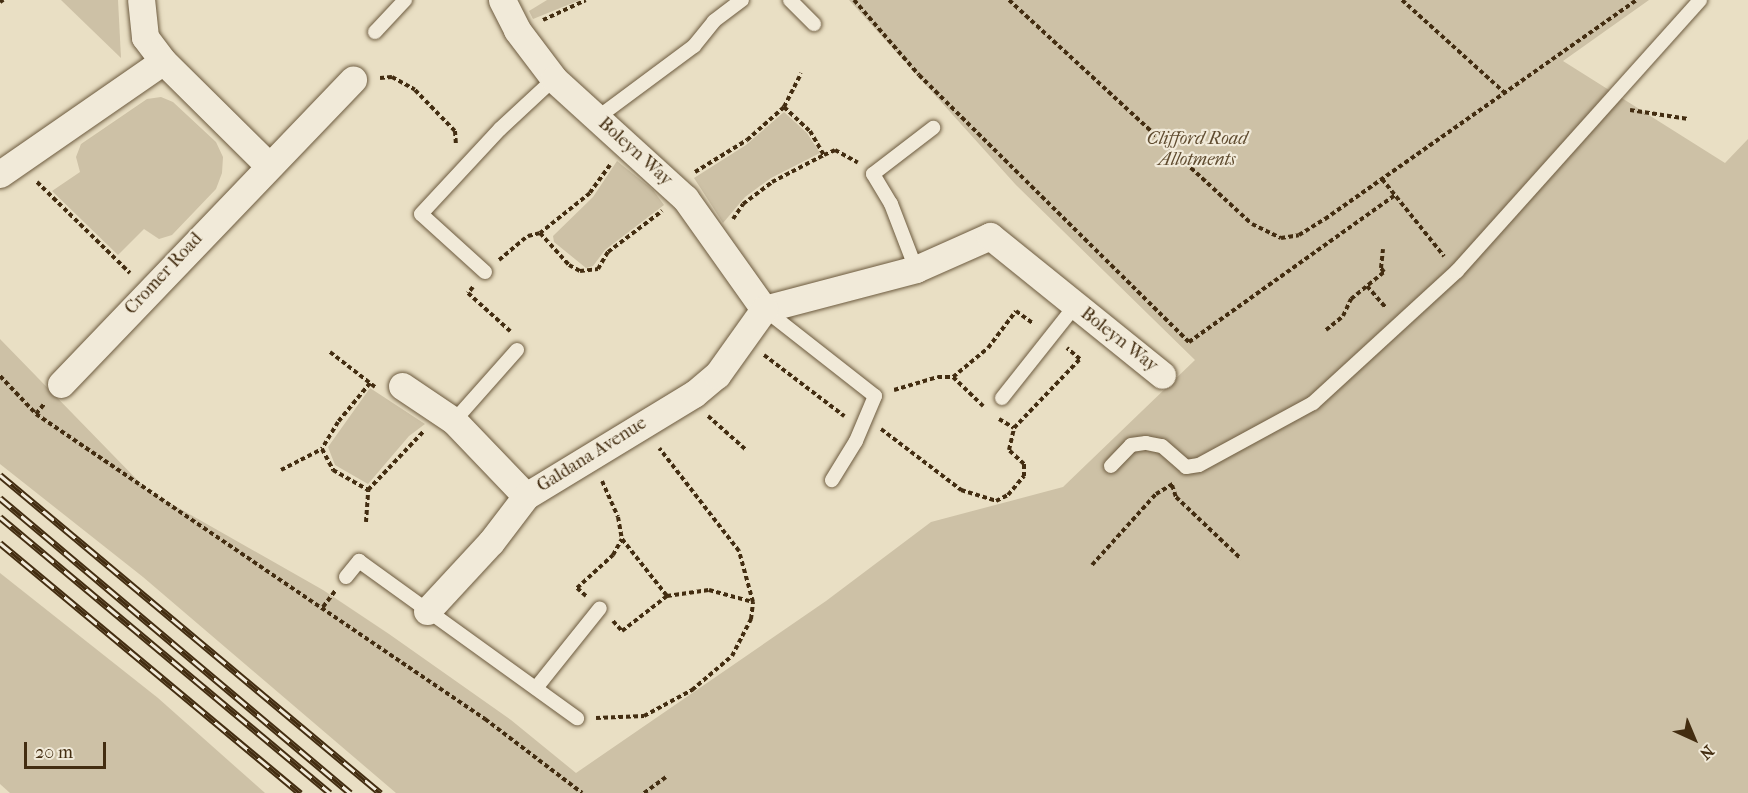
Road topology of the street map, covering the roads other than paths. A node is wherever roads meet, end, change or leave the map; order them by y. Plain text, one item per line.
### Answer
1 (141, 0) edge
2 (405, 0) edge
3 (502, 0) edge
4 (742, 0) edge
5 (790, 0) edge
6 (1700, 0) edge
7 (814, 24) dead end
8 (375, 32) dead end
9 (163, 61) junction
10 (554, 79) junction
11 (353, 80) road end
12 (597, 118) junction
13 (933, 128) dead end
14 (268, 165) junction
15 (8, 168) edge
16 (916, 269) junction
17 (485, 272) road end
18 (1075, 306) junction
19 (764, 309) junction
20 (517, 350) road end
21 (1162, 375) dead end
22 (61, 384) dead end
23 (402, 386) road end
24 (1002, 398) dead end
25 (447, 416) junction
26 (1112, 466) dead end
27 (832, 480) dead end
28 (526, 496) junction
29 (346, 578) dead end
30 (600, 608) road end
31 (427, 611) junction
32 (536, 688) junction
33 (577, 718) road end

1 - 9 street
2 - 8 lane
3 - 10 street, Boleyn Way
4 - 12 lane
5 - 7 lane
6 - 26 lane
9 - 14 street
9 - 15 street
10 - 12 street, Boleyn Way
10 - 17 lane
11 - 14 street, Cromer Road
12 - 19 street, Boleyn Way
13 - 16 lane
14 - 22 street, Cromer Road
16 - 18 street, Boleyn Way
16 - 19 street, Boleyn Way
18 - 21 street, Boleyn Way
18 - 24 lane, Boleyn Way
19 - 27 lane, Boleyn Way
19 - 28 street, Galdana Avenue
20 - 25 lane
23 - 25 street
25 - 28 street
28 - 31 street, Galdana Avenue
29 - 31 lane
30 - 32 lane
31 - 32 lane
32 - 33 lane

